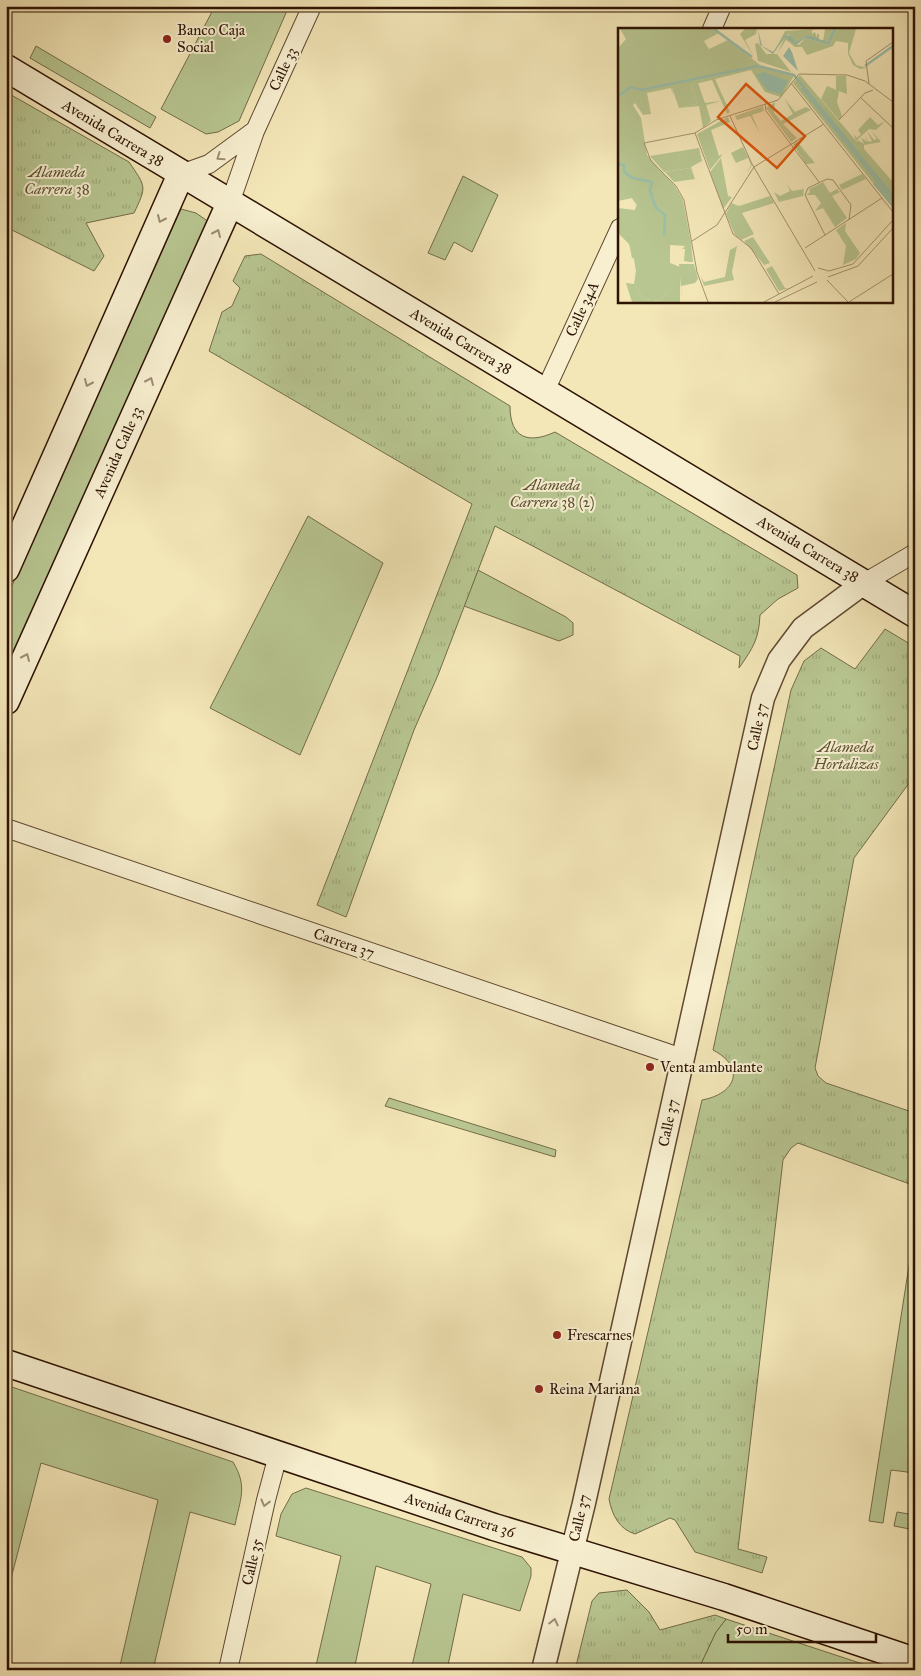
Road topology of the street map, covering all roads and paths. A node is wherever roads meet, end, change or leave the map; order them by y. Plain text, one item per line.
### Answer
1 (312, 6) edge
2 (722, 6) edge
3 (712, 28) edge
4 (6, 68) edge
5 (254, 131) junction
6 (181, 174) junction
7 (230, 203) junction
8 (618, 232) edge
9 (545, 391) junction
10 (915, 553) edge
11 (6, 569) edge
12 (864, 583) junction
13 (915, 614) edge
14 (6, 701) edge
15 (6, 828) edge
16 (682, 1058) junction
17 (6, 1363) edge
18 (278, 1456) junction
19 (572, 1550) junction
20 (915, 1661) edge
21 (228, 1670) edge
22 (543, 1670) edge

1 - 5 street, Calle 33
2 - 3 street
4 - 6 main road, Avenida Carrera 38
5 -> 6 street, Calle 33
5 - 7 street, Calle 33
6 - 7 main road, Avenida Carrera 38
6 -> 11 main road
7 - 9 main road, Avenida Carrera 38
14 -> 7 main road, Avenida Calle 33
8 - 9 street, Calle 34A
9 - 12 main road, Avenida Carrera 38
10 - 12 street
12 - 13 main road, Avenida Carrera 38
12 - 16 street, Calle 37
15 - 16 street, Carrera 37
16 - 19 street, Calle 37
17 - 18 main road, Avenida Carrera 36
18 - 19 main road, Avenida Carrera 36
18 -> 21 street, Calle 35
19 - 20 main road, Avenida Carrera 36
22 -> 19 street, Calle 37

